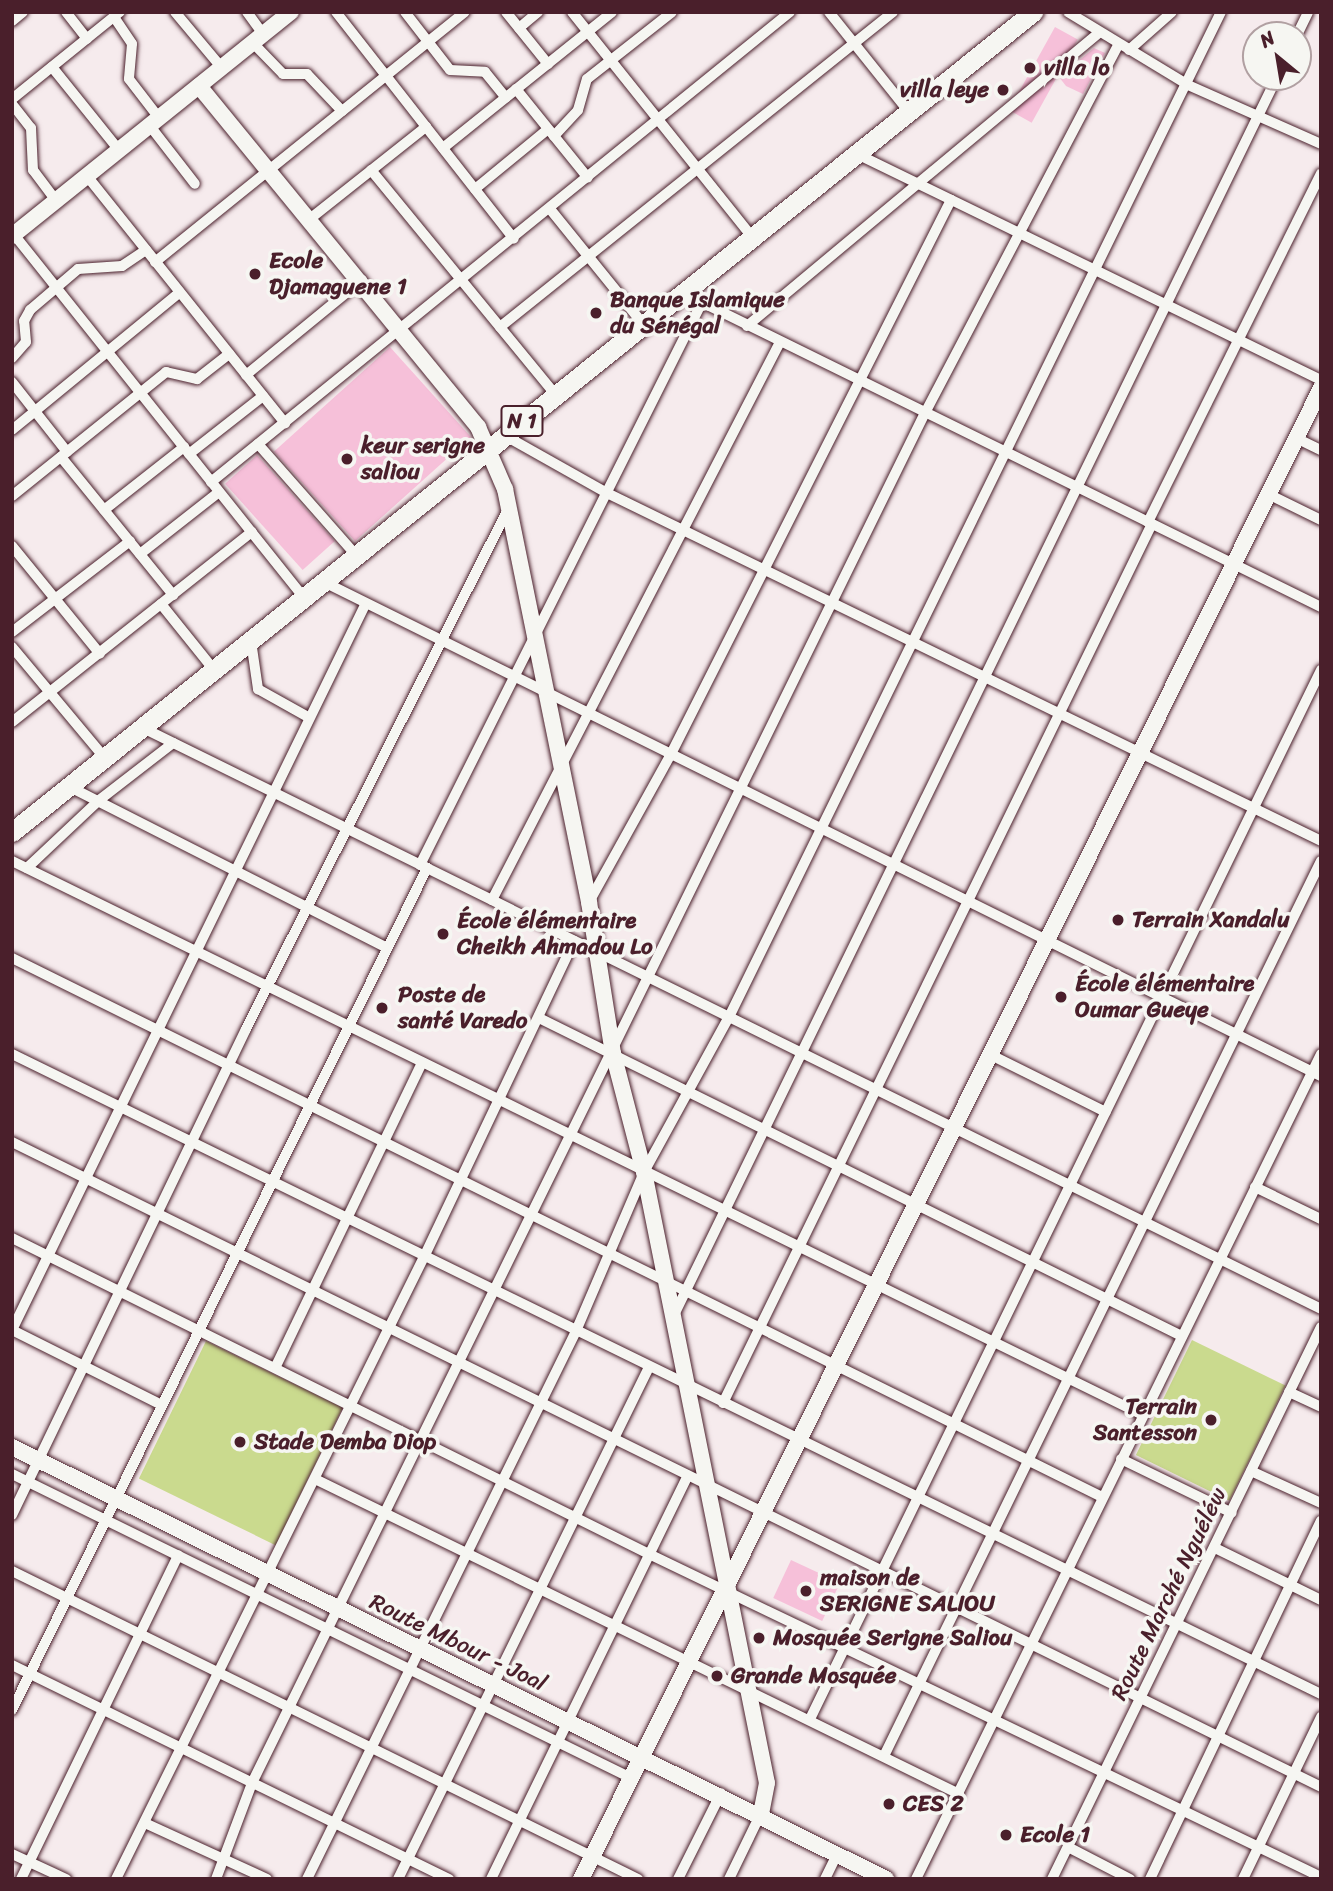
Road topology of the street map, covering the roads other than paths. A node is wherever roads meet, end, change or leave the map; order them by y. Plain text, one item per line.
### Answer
1 (23, 12) edge
2 (66, 12) edge
3 (175, 12) edge
4 (247, 12) edge
5 (291, 12) edge
6 (336, 12) edge
7 (405, 12) edge
8 (465, 12) edge
9 (506, 12) edge
10 (538, 12) edge
11 (572, 12) edge
12 (612, 12) edge
13 (673, 12) edge
14 (790, 12) edge
15 (829, 12) edge
16 (893, 12) edge
17 (1033, 12) edge
18 (1068, 12) edge
19 (1172, 12) edge
20 (1221, 12) edge
21 (1311, 12) edge
22 (117, 15) edge
23 (1321, 16) edge
24 (12, 21) edge
25 (519, 28) junction
26 (587, 32) junction
27 (1099, 33) junction
28 (87, 39) junction
29 (258, 39) junction
30 (427, 43) junction
31 (854, 43) junction
32 (1124, 47) junction
33 (611, 60) junction
34 (548, 64) junction
35 (51, 67) junction
36 (222, 68) junction
37 (386, 76) junction
38 (1188, 85) junction
39 (199, 86) junction
40 (516, 89) junction
41 (1270, 91) edge
42 (506, 98) junction
43 (12, 99) edge
44 (12, 104) edge
45 (342, 111) junction
46 (909, 112) junction
47 (1259, 113) junction
48 (659, 119) junction
49 (154, 122) junction
50 (426, 127) junction
51 (551, 132) junction
52 (1321, 144) edge
53 (443, 148) junction
54 (119, 150) junction
55 (857, 154) junction
56 (699, 168) junction
57 (270, 169) junction
58 (371, 170) junction
59 (1321, 174) edge
60 (87, 176) junction
61 (588, 178) junction
62 (918, 183) junction
63 (195, 184) dead end
64 (475, 189) junction
65 (951, 200) junction
66 (56, 201) junction
67 (550, 209) junction
68 (311, 218) junction
69 (13, 234) edge
70 (1018, 234) junction
71 (752, 237) junction
72 (514, 239) junction
73 (146, 250) junction
74 (588, 256) junction
75 (155, 262) junction
76 (1094, 270) junction
77 (362, 280) junction
78 (463, 280) junction
79 (58, 288) junction
80 (180, 292) junction
81 (683, 293) junction
82 (702, 302) junction
83 (1166, 305) junction
84 (643, 324) junction
85 (747, 326) junction
86 (500, 327) junction
87 (400, 328) junction
88 (1238, 340) junction
89 (780, 342) junction
90 (108, 352) junction
91 (229, 354) junction
92 (12, 358) edge
93 (246, 374) junction
94 (858, 380) junction
95 (1321, 380) edge
96 (12, 382) edge
97 (1321, 388) edge
98 (140, 392) junction
99 (555, 394) junction
100 (263, 396) junction
101 (35, 411) junction
102 (925, 413) junction
103 (285, 423) junction
104 (12, 430) edge
105 (1296, 438) junction
106 (498, 441) junction
107 (258, 444) junction
108 (1321, 450) edge
109 (186, 451) junction
110 (1005, 452) junction
111 (64, 454) junction
112 (211, 482) junction
113 (1077, 487) junction
114 (219, 492) junction
115 (607, 493) junction
116 (1268, 494) junction
117 (12, 496) edge
118 (510, 507) junction
119 (104, 510) junction
120 (1321, 520) edge
121 (1150, 523) junction
122 (685, 531) junction
123 (252, 532) junction
124 (130, 541) junction
125 (12, 546) edge
126 (140, 554) junction
127 (356, 555) junction
128 (1234, 564) junction
129 (761, 568) junction
130 (324, 582) junction
131 (173, 595) junction
132 (55, 598) junction
133 (304, 598) junction
134 (832, 603) junction
135 (161, 604) junction
136 (365, 605) junction
137 (1321, 607) edge
138 (537, 628) junction
139 (12, 632) edge
140 (251, 641) junction
141 (437, 641) junction
142 (912, 642) junction
143 (13, 651) edge
144 (100, 653) junction
145 (214, 670) junction
146 (1321, 670) edge
147 (512, 677) junction
148 (985, 677) junction
149 (50, 693) junction
150 (549, 694) junction
151 (1060, 714) junction
152 (589, 715) junction
153 (308, 717) junction
154 (12, 722) edge
155 (141, 727) junction
156 (173, 743) junction
157 (1140, 753) junction
158 (671, 754) junction
159 (104, 757) junction
160 (562, 763) junction
161 (68, 786) junction
162 (741, 789) junction
163 (271, 792) junction
164 (98, 801) junction
165 (1254, 808) junction
166 (348, 828) junction
167 (821, 828) junction
168 (12, 832) edge
169 (1321, 841) edge
170 (12, 861) edge
171 (1321, 861) edge
172 (894, 864) junction
173 (423, 866) junction
174 (27, 868) junction
175 (233, 871) junction
176 (492, 900) junction
177 (968, 901) junction
178 (589, 902) junction
179 (307, 908) junction
180 (1048, 940) junction
181 (574, 941) junction
182 (387, 948) junction
183 (194, 950) junction
184 (599, 953) junction
185 (12, 958) edge
186 (649, 978) junction
187 (268, 986) junction
188 (1162, 997) junction
189 (729, 1017) junction
190 (539, 1018) junction
191 (350, 1025) junction
192 (155, 1030) junction
193 (1237, 1034) junction
194 (613, 1053) junction
195 (802, 1053) junction
196 (12, 1054) edge
197 (1321, 1054) edge
198 (991, 1055) junction
199 (422, 1062) junction
200 (227, 1067) junction
201 (1316, 1073) edge
202 (876, 1090) junction
203 (687, 1094) junction
204 (497, 1098) junction
205 (119, 1106) junction
206 (309, 1106) junction
207 (1106, 1112) junction
208 (955, 1129) junction
209 (765, 1130) junction
210 (571, 1135) junction
211 (12, 1142) edge
212 (383, 1142) junction
213 (193, 1143) junction
214 (839, 1167) junction
215 (644, 1172) junction
216 (83, 1178) junction
217 (458, 1181) junction
218 (272, 1182) junction
219 (1070, 1186) junction
220 (1255, 1187) junction
221 (917, 1205) junction
222 (725, 1211) junction
223 (158, 1214) junction
224 (532, 1216) junction
225 (346, 1217) junction
226 (1321, 1219) edge
227 (1145, 1223) junction
228 (12, 1238) edge
229 (800, 1245) junction
230 (237, 1253) junction
231 (611, 1253) junction
232 (47, 1254) junction
233 (424, 1257) junction
234 (1220, 1259) junction
235 (1033, 1262) junction
236 (663, 1280) junction
237 (878, 1284) junction
238 (123, 1290) junction
239 (311, 1290) junction
240 (495, 1292) junction
241 (686, 1292) junction
242 (1108, 1300) junction
243 (1321, 1309) edge
244 (671, 1321) junction
245 (1321, 1327) edge
246 (199, 1328) junction
247 (390, 1328) junction
248 (760, 1328) junction
249 (12, 1330) edge
250 (576, 1331) junction
251 (1182, 1336) junction
252 (995, 1341) junction
253 (460, 1363) junction
254 (276, 1366) junction
255 (85, 1367) junction
256 (649, 1367) junction
257 (837, 1367) junction
258 (1069, 1378) junction
259 (683, 1383) junction
260 (1289, 1392) junction
261 (541, 1402) junction
262 (723, 1403) junction
263 (162, 1405) junction
264 (351, 1406) junction
265 (1321, 1406) edge
266 (1143, 1415) junction
267 (955, 1423) junction
268 (614, 1438) junction
269 (801, 1441) junction
270 (422, 1442) junction
271 (12, 1447) edge
272 (40, 1460) junction
273 (1029, 1460) junction
274 (1121, 1460) junction
275 (1251, 1471) junction
276 (12, 1474) edge
277 (688, 1475) junction
278 (315, 1479) junction
279 (29, 1482) junction
280 (502, 1482) junction
281 (705, 1483) junction
282 (1102, 1497) junction
283 (116, 1498) junction
284 (919, 1498) junction
285 (1321, 1503) edge
286 (765, 1513) junction
287 (1232, 1513) junction
288 (386, 1514) junction
289 (12, 1515) edge
290 (575, 1517) junction
291 (105, 1519) junction
292 (1321, 1521) edge
293 (992, 1534) junction
294 (1215, 1548) junction
295 (467, 1554) junction
296 (649, 1554) junction
297 (178, 1555) junction
298 (883, 1571) junction
299 (12, 1572) edge
300 (1069, 1572) junction
301 (269, 1574) junction
302 (1290, 1585) junction
303 (726, 1587) junction
304 (539, 1590) junction
305 (259, 1594) junction
306 (66, 1598) junction
307 (1321, 1600) edge
308 (957, 1608) junction
309 (338, 1611) junction
310 (1178, 1625) junction
311 (613, 1628) junction
312 (329, 1630) junction
313 (142, 1634) junction
314 (845, 1645) junction
315 (1033, 1645) junction
316 (420, 1650) junction
317 (1254, 1662) junction
318 (12, 1665) edge
319 (690, 1666) junction
320 (410, 1670) junction
321 (29, 1673) junction
322 (220, 1674) junction
323 (919, 1683) junction
324 (492, 1686) junction
325 (748, 1693) junction
326 (1321, 1694) edge
327 (1142, 1699) junction
328 (483, 1703) junction
329 (289, 1707) junction
330 (12, 1710) edge
331 (105, 1710) junction
332 (1321, 1717) edge
333 (810, 1719) junction
334 (568, 1720) junction
335 (996, 1720) junction
336 (1220, 1736) junction
337 (558, 1741) junction
338 (369, 1747) junction
339 (182, 1749) junction
340 (884, 1756) junction
341 (645, 1757) junction
342 (1105, 1772) junction
343 (1294, 1773) junction
344 (633, 1779) junction
345 (252, 1783) junction
346 (443, 1784) junction
347 (1321, 1787) edge
348 (721, 1793) junction
349 (959, 1794) junction
350 (1186, 1811) junction
351 (761, 1813) junction
352 (335, 1820) junction
353 (519, 1821) junction
354 (147, 1824) junction
355 (1068, 1847) junction
356 (1258, 1848) junction
357 (12, 1854) edge
358 (837, 1854) junction
359 (592, 1856) junction
360 (226, 1857) junction
361 (409, 1858) junction
362 (29, 1862) junction
363 (1321, 1877) edge
364 (21, 1879) edge
365 (66, 1879) edge
366 (116, 1879) edge
367 (215, 1879) edge
368 (267, 1879) edge
369 (307, 1879) edge
370 (398, 1879) edge
371 (449, 1879) edge
372 (491, 1879) edge
373 (581, 1879) edge
374 (638, 1879) edge
375 (678, 1879) edge
376 (729, 1879) edge
377 (825, 1879) edge
378 (886, 1879) edge
379 (916, 1879) edge
380 (1052, 1879) edge
381 (1130, 1879) edge
382 (1150, 1879) edge
383 (1243, 1879) edge

1 - 24 street
2 - 28 street
3 - 36 street
4 - 29 street
5 - 29 main road
6 - 37 street
7 - 30 street
8 - 30 street
9 - 25 street
10 - 25 street
11 - 26 street
12 - 26 street
13 - 33 street
14 - 48 street
15 - 31 street
16 - 31 street
17 - 46 highway, N 1
18 - 27 street
19 - 32 street
20 - 38 street
21 - 23 street
22 - 28 street
22 - 49 street
25 - 34 street
26 - 33 street
26 - 34 street
27 - 32 street
27 - 62 street
28 - 35 street
29 - 36 main road
29 - 45 street
30 - 37 street
30 - 42 street
31 - 46 street
31 - 56 street
32 - 38 street
32 - 70 street
33 - 48 street
33 - 51 street
34 - 40 street
35 - 43 street
35 - 54 street
36 - 39 main road
37 - 45 street
37 - 50 street
38 - 47 street
38 - 76 street
39 - 49 main road
39 - 57 main road
40 - 42 street
40 - 51 street
41 - 47 street
42 - 53 street
44 - 66 street
45 - 57 street
46 - 55 highway, N 1
47 - 52 street
47 - 83 street
48 - 56 street
48 - 61 street
49 - 54 main road
49 - 63 street
50 - 53 street
50 - 58 street
51 - 61 street
51 - 64 street
53 - 64 street
54 - 60 main road
55 - 62 street
55 - 71 highway, N 1
56 - 71 street
56 - 74 street
57 - 68 main road
57 - 75 street
58 - 68 street
58 - 78 street
59 - 88 street
60 - 66 main road
60 - 73 street
61 - 67 street
62 - 65 street
62 - 85 street
64 - 72 street
65 - 70 street
65 - 94 street
66 - 69 main road
67 - 72 street
67 - 74 street
68 - 77 main road
69 - 79 street
70 - 76 street
70 - 102 street
71 - 81 highway, N 1
72 - 78 street
73 - 75 street
73 - 79 street
74 - 84 street
74 - 86 street
75 - 80 street
76 - 83 street
76 - 110 street
77 - 87 main road
77 - 93 street
78 - 86 street
78 - 87 street
79 - 90 street
79 - 92 street
80 - 90 street
80 - 91 street
81 - 82 street
81 - 84 highway, N 1
82 - 85 street
82 - 115 street
83 - 88 street
83 - 113 street
84 - 99 highway, N 1
85 - 89 street
86 - 99 street
87 - 103 street
87 - 106 main road
88 - 95 street
88 - 121 street
89 - 94 street
89 - 122 street
90 - 98 street
90 - 101 street
91 - 93 street
91 - 98 street
93 - 100 street
94 - 102 street
94 - 129 street
96 - 101 street
97 - 105 main road
98 - 109 street
98 - 111 street
99 - 106 highway, N 1
100 - 103 street
100 - 109 street
101 - 104 street
101 - 111 street
102 - 110 street
102 - 134 street
103 - 107 street
105 - 108 street
105 - 116 main road
106 - 115 street
106 - 118 main road
106 - 127 highway, N 1
107 - 112 street
107 - 127 street
109 - 112 street
109 - 119 street
110 - 113 street
110 - 142 street
111 - 117 street
111 - 119 street
112 - 114 street
113 - 121 street
113 - 148 street
114 - 123 street
114 - 126 street
115 - 122 street
115 - 138 street
116 - 120 street
116 - 128 main road
118 - 138 main road
118 - 141 street
119 - 124 street
121 - 128 street
121 - 151 street
122 - 129 street
122 - 152 street
123 - 131 street
123 - 133 street
124 - 126 street
124 - 132 street
125 - 132 street
126 - 131 street
127 - 130 highway, N 1
128 - 137 street
128 - 157 main road
129 - 134 street
129 - 158 street
130 - 133 highway, N 1
130 - 136 street
131 - 135 street
132 - 139 street
132 - 144 street
133 - 140 highway, N 1
134 - 142 street
134 - 162 street
135 - 144 street
135 - 145 street
136 - 141 street
136 - 153 street
138 - 147 street
138 - 150 main road
140 - 145 highway, N 1
140 - 153 street
141 - 147 street
141 - 166 street
142 - 148 street
142 - 167 street
143 - 149 street
144 - 149 street
145 - 155 highway, N 1
146 - 165 street
147 - 150 street
147 - 173 street
148 - 151 street
148 - 172 street
149 - 154 street
149 - 159 street
150 - 152 street
150 - 160 main road
151 - 157 street
151 - 177 street
152 - 158 street
152 - 160 street
153 - 163 street
155 - 156 street
155 - 159 highway, N 1
156 - 163 street
156 - 164 street
157 - 165 street
157 - 180 main road
158 - 162 street
158 - 178 street
159 - 161 highway, N 1
160 - 176 street
160 - 178 main road
161 - 164 street
161 - 168 highway, N 1
162 - 167 street
162 - 186 street
163 - 166 street
163 - 175 street
164 - 174 street
164 - 175 street
165 - 169 street
165 - 188 street
166 - 173 street
166 - 179 street
167 - 172 street
167 - 189 street
170 - 174 street
171 - 193 street
172 - 177 street
172 - 195 street
173 - 176 street
173 - 182 street
174 - 183 street
175 - 179 street
175 - 183 street
176 - 181 street
177 - 180 street
177 - 202 street
178 - 184 main road
179 - 182 street
179 - 187 street
180 - 188 street
180 - 198 main road
181 - 184 street
181 - 190 street
182 - 191 street
183 - 187 street
183 - 192 street
184 - 186 street
184 - 194 main road
185 - 192 street
186 - 189 street
186 - 194 street
187 - 191 street
187 - 200 street
188 - 193 street
188 - 207 street
189 - 195 street
189 - 203 street
190 - 194 street
190 - 204 street
191 - 199 street
191 - 206 street
192 - 200 street
192 - 205 street
193 - 201 street
193 - 227 street
194 - 203 street
194 - 210 street
194 - 215 main road
195 - 202 street
195 - 209 street
196 - 205 street
197 - 201 street
198 - 207 street
198 - 208 main road
199 - 204 street
199 - 212 street
200 - 206 street
200 - 213 street
201 - 220 street
202 - 208 street
202 - 214 street
203 - 209 street
203 - 215 street
204 - 210 street
204 - 217 street
205 - 213 street
205 - 216 street
206 - 212 street
206 - 218 street
207 - 219 street
208 - 219 street
208 - 221 main road
209 - 214 street
209 - 222 street
210 - 215 street
210 - 224 street
211 - 216 street
212 - 217 street
212 - 225 street
213 - 218 street
213 - 223 street
214 - 221 street
214 - 229 street
215 - 222 street
215 - 231 street
215 - 236 main road
216 - 223 street
216 - 232 street
217 - 224 street
217 - 233 street
218 - 225 street
218 - 230 street
219 - 227 street
219 - 235 street
220 - 226 street
220 - 234 street
221 - 235 street
221 - 237 main road
222 - 229 street
222 - 241 street
223 - 230 street
223 - 238 street
224 - 231 street
224 - 240 street
225 - 233 street
225 - 239 street
227 - 234 street
227 - 242 street
228 - 232 street
229 - 237 street
229 - 248 street
230 - 239 street
230 - 246 street
231 - 236 street
231 - 250 street
232 - 238 street
232 - 249 street
233 - 240 street
233 - 247 street
234 - 243 street
234 - 251 street
235 - 242 street
235 - 252 street
236 - 241 street
236 - 244 main road
237 - 252 street
237 - 257 main road
238 - 246 street
238 - 255 street
239 - 247 street
239 - 254 street
240 - 250 street
240 - 253 street
241 - 244 street
241 - 248 street
242 - 251 street
242 - 258 street
244 - 259 main road
245 - 260 street, Route Marché Nguéléw
246 - 254 street
246 - 263 street
247 - 253 street
247 - 264 street
248 - 257 street
248 - 262 street
249 - 255 street
250 - 256 street
250 - 261 street
251 - 266 street
252 - 258 street
252 - 267 street
253 - 261 street
253 - 270 street
254 - 264 street
255 - 263 street
255 - 272 street
256 - 259 street
256 - 268 street
257 - 267 street
257 - 269 main road
258 - 266 street
258 - 273 street
259 - 262 street
259 - 281 main road
260 - 265 street
260 - 275 street, Route Marché Nguéléw
261 - 268 street
261 - 280 street
262 - 269 street
263 - 283 street
264 - 270 street
264 - 278 street
266 - 274 street
267 - 273 street
267 - 284 street
268 - 277 street
268 - 290 street
269 - 284 street
269 - 286 main road
270 - 280 street
270 - 288 street
271 - 272 main road, Route Mbour - Joal
272 - 279 street
272 - 283 main road, Route Mbour - Joal
273 - 282 street
273 - 293 street
274 - 282 street
274 - 287 street
275 - 285 street
275 - 287 street, Route Marché Nguéléw
276 - 279 street
277 - 281 street
277 - 296 street
278 - 288 street
278 - 301 street
279 - 289 street
279 - 291 street
280 - 290 street
280 - 295 street
281 - 286 street
281 - 303 main road
282 - 300 street
283 - 291 street
283 - 301 main road, Route Mbour - Joal
284 - 293 street
284 - 298 street
286 - 298 street
286 - 303 main road
287 - 294 street, Route Marché Nguéléw
288 - 295 street
288 - 309 street
290 - 296 street
290 - 304 street
291 - 297 street
291 - 306 street
292 - 302 street
293 - 300 street
293 - 308 street
294 - 302 street
294 - 310 street, Route Marché Nguéléw
295 - 304 street
295 - 316 street
296 - 303 street
296 - 311 street
297 - 305 street
297 - 313 street
298 - 308 street
298 - 314 street
299 - 306 street
300 - 310 street
300 - 315 street
301 - 305 street
301 - 309 main road, Route Mbour - Joal
302 - 307 street
302 - 317 street
303 - 314 street
303 - 319 main road
303 - 325 main road
304 - 311 street
304 - 324 street
305 - 312 street
305 - 322 street
306 - 313 street
306 - 321 street
308 - 315 street
308 - 323 street
309 - 312 street
309 - 316 main road, Route Mbour - Joal
310 - 317 street
310 - 327 street, Route Marché Nguéléw
311 - 319 street
311 - 334 street
312 - 320 street
312 - 329 street
313 - 322 street
313 - 331 street
314 - 323 street
314 - 333 street
315 - 327 street
315 - 335 street
316 - 320 street
316 - 324 main road, Route Mbour - Joal
317 - 326 street
317 - 336 street
318 - 321 street
319 - 325 street
319 - 341 main road
320 - 328 street
320 - 338 street
321 - 330 street
321 - 331 street
322 - 329 street
322 - 339 street
323 - 335 street
323 - 340 street
324 - 328 street
324 - 334 main road, Route Mbour - Joal
325 - 333 street
325 - 351 main road
327 - 336 street
327 - 342 street, Route Marché Nguéléw
328 - 337 street
328 - 346 street
329 - 338 street
329 - 345 street
331 - 339 street
331 - 362 street
332 - 343 street
333 - 340 street
334 - 337 street
334 - 341 main road, Route Mbour - Joal
335 - 342 street
335 - 349 street
336 - 343 street
336 - 350 street
337 - 344 street
337 - 353 street
338 - 346 street
338 - 352 street
339 - 345 street
339 - 354 street
340 - 349 street
341 - 344 main road
341 - 348 main road, Route Mbour - Joal
342 - 350 street
342 - 355 street, Route Marché Nguéléw
343 - 347 street
343 - 356 street
344 - 359 main road
345 - 352 street
345 - 360 street
346 - 353 street
346 - 361 street
348 - 351 main road, Route Mbour - Joal
348 - 375 street
349 - 379 street
350 - 356 street
350 - 382 street
351 - 358 main road, Route Mbour - Joal
351 - 376 street
352 - 361 street
352 - 369 street
353 - 359 street
353 - 372 street
354 - 360 street
354 - 366 street
355 - 380 street, Route Marché Nguéléw
355 - 381 street
356 - 363 street
356 - 383 street
357 - 362 street
358 - 377 street
358 - 378 main road, Route Mbour - Joal
359 - 373 main road
359 - 374 street
360 - 367 street
360 - 368 street
361 - 370 street
361 - 371 street
362 - 364 street
362 - 365 street

